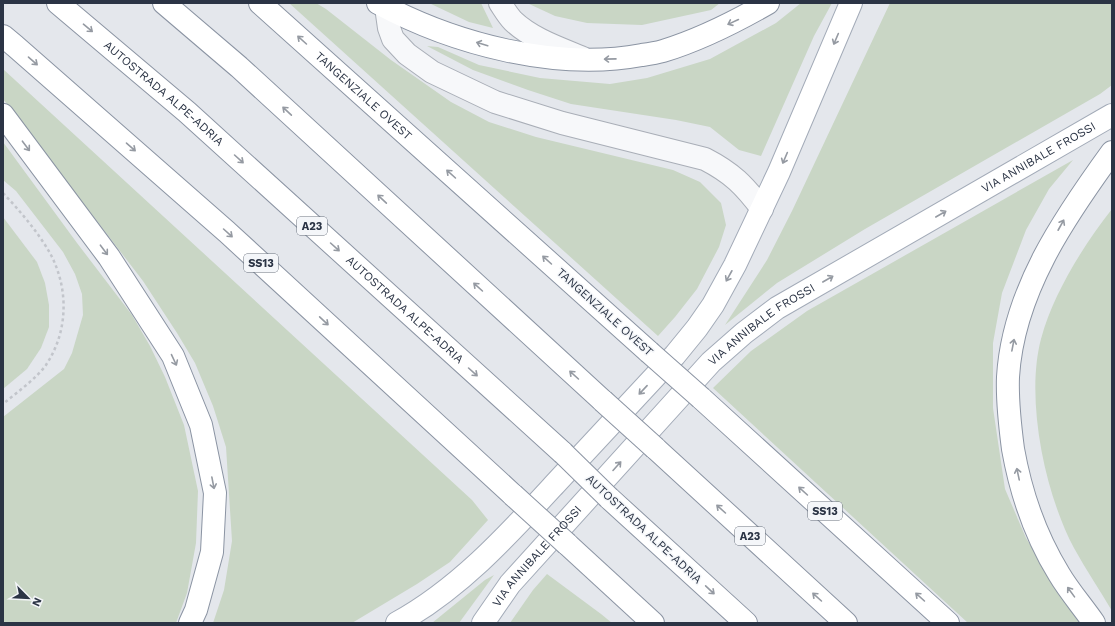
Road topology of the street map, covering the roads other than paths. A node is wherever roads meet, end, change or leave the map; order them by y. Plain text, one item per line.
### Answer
1 (58, 3) edge
2 (164, 3) edge
3 (260, 3) edge
4 (500, 3) edge
5 (768, 3) edge
6 (851, 3) edge
7 (382, 5) edge
8 (3, 36) edge
9 (586, 60) junction
10 (3, 115) edge
11 (1112, 115) edge
12 (1112, 152) edge
13 (762, 209) junction
14 (190, 623) edge
15 (397, 623) edge
16 (483, 623) edge
17 (653, 623) edge
18 (746, 623) edge
19 (846, 623) edge
20 (948, 623) edge
21 (1094, 623) edge

1 -> 18 main road, AUTOSTRADA ALPE-ADRIA / A23, bridge
19 -> 2 main road, A23, bridge
20 -> 3 main road, TANGENZIALE OVEST / SS13, bridge
4 - 9 lane
5 -> 9 main road
6 -> 13 main road
9 -> 7 main road
7 - 13 lane
8 -> 17 main road, SS13, bridge
10 -> 14 main road
16 -> 11 main road, VIA ANNIBALE FROSSI
21 -> 12 main road
13 -> 15 main road

